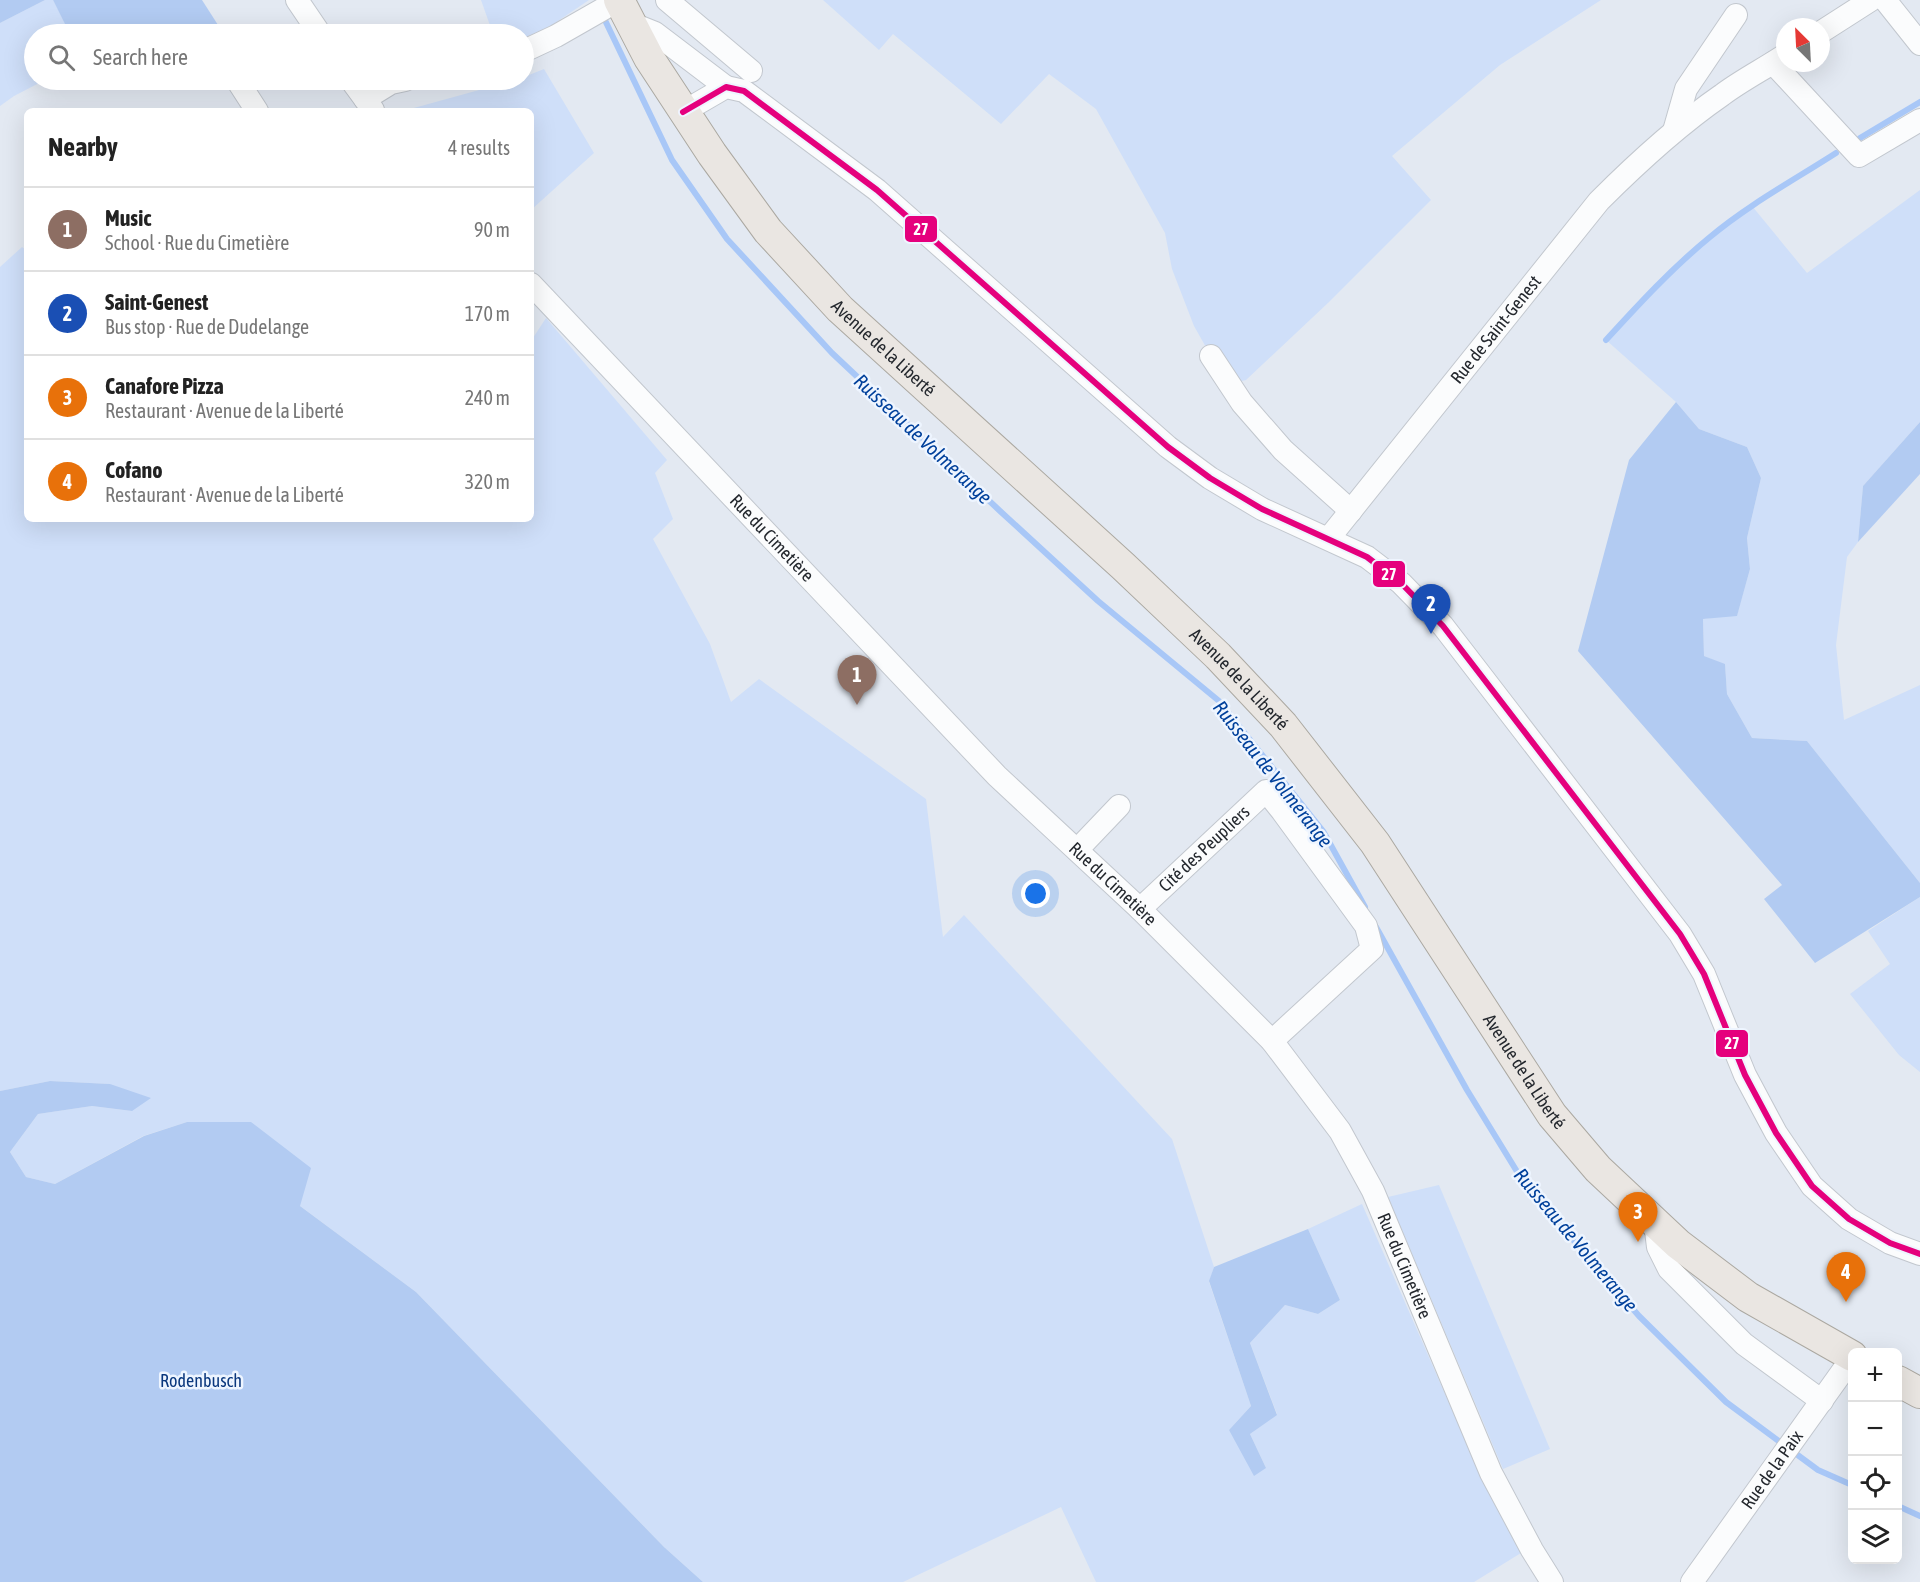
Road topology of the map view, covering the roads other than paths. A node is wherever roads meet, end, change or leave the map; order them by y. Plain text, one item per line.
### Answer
1 (297, 0) edge
2 (668, 0) edge
3 (1870, 0) edge
4 (1885, 0) edge
5 (623, 8) edge
6 (1736, 15) dead end
7 (313, 24) edge
8 (1830, 26) edge
9 (1920, 44) edge
10 (534, 46) edge
11 (1776, 61) edge
12 (751, 71) dead end
13 (1790, 72) edge
14 (726, 87) junction
15 (243, 90) edge
16 (358, 90) edge
17 (384, 90) edge
18 (369, 105) edge
19 (255, 108) edge
20 (683, 112) junction
21 (1920, 120) edge
22 (1674, 131) junction
23 (534, 287) edge
24 (1211, 356) dead end
25 (1351, 511) junction
26 (1329, 538) junction
27 (1119, 806) dead end
28 (1077, 850) junction
29 (1140, 909) junction
30 (1272, 1041) junction
31 (1655, 1223) junction
32 (1920, 1254) edge
33 (1848, 1355) edge
34 (1848, 1363) edge
35 (1902, 1383) edge
36 (1920, 1393) edge
37 (1822, 1401) junction
38 (1552, 1582) edge
39 (1692, 1582) edge

1 - 7 street
2 - 12 street
3 - 8 street
4 - 9 street
5 - 10 street
5 - 14 street
5 - 20 main road, Avenue de la Liberté
6 - 22 street
11 - 22 street, Rue de Saint-Genest
13 - 21 street
14 - 20 street
14 - 26 street
15 - 19 street
16 - 18 street
17 - 18 street
20 - 31 main road, Avenue de la Liberté
22 - 25 street, Rue de Saint-Genest
23 - 28 street, Rue du Cimetière
24 - 25 street
25 - 26 street, Rue de Saint-Genest
26 - 32 street
27 - 28 street
28 - 29 street, Rue du Cimetière
29 - 30 street, Rue du Cimetière
29 - 30 street, Cité des Peupliers
30 - 38 street, Rue du Cimetière
31 - 33 main road, Avenue de la Liberté
31 - 37 street
34 - 37 street, Rue de la Paix
35 - 36 main road
37 - 39 street, Rue de la Paix

